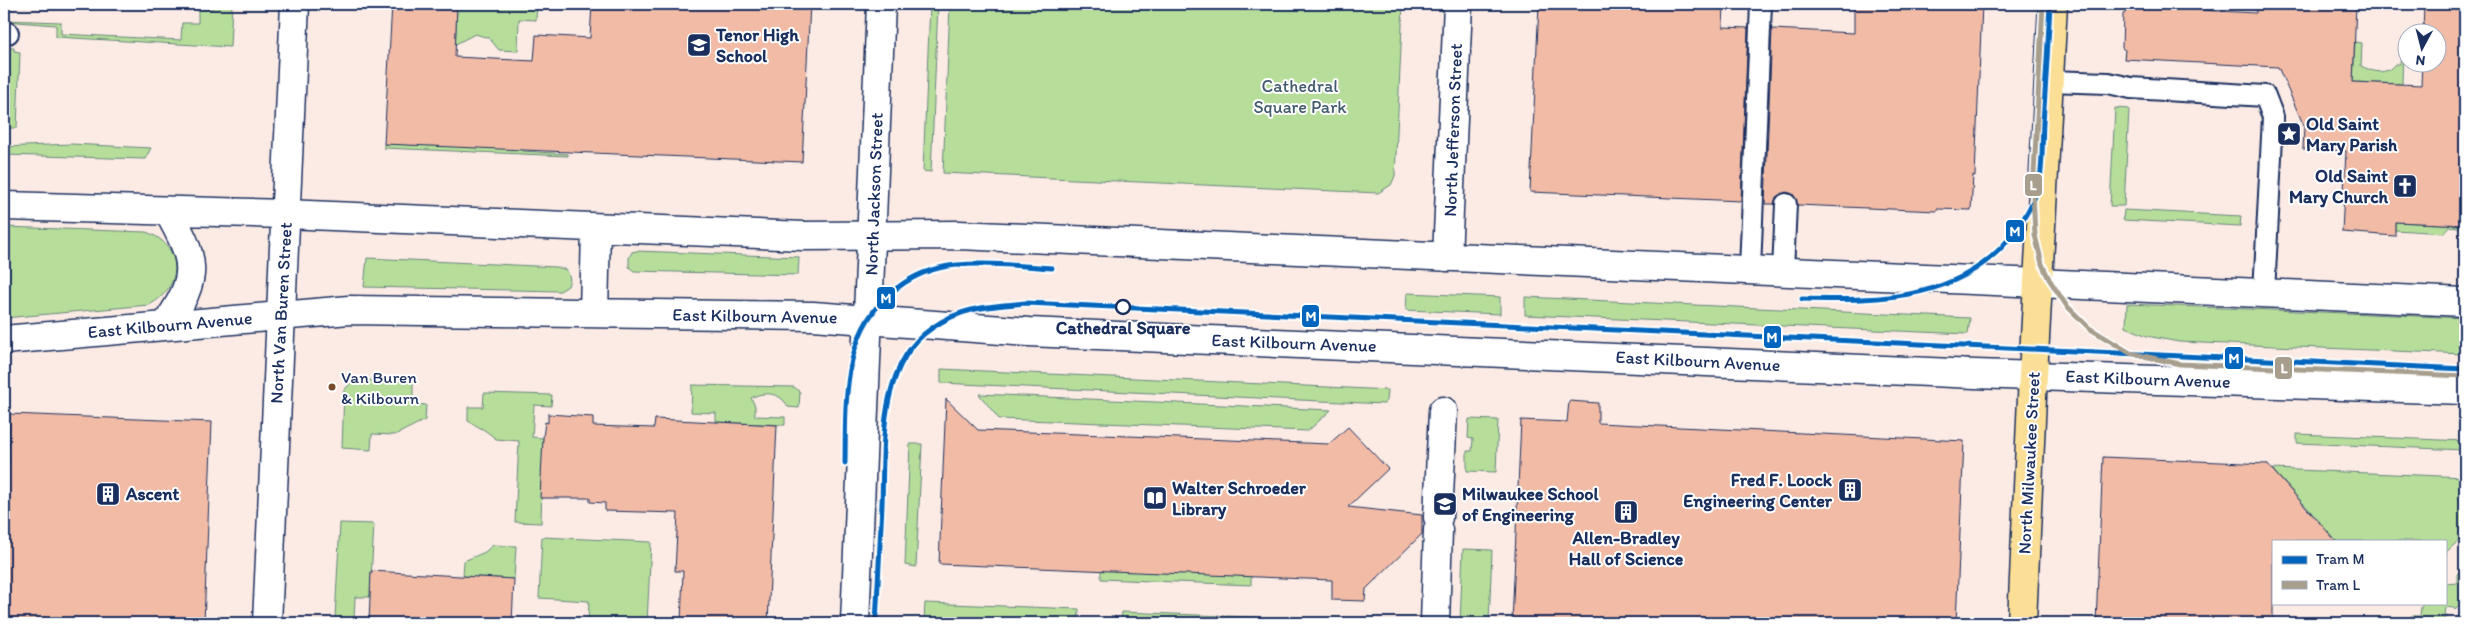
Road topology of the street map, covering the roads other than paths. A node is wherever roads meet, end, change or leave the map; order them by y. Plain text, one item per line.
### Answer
1 (294, 4) edge
2 (881, 4) edge
3 (1458, 4) edge
4 (1761, 4) edge
5 (2053, 4) edge
6 (2049, 81) junction
7 (1786, 204) dead end
8 (4, 206) edge
9 (168, 211) junction
10 (285, 214) junction
11 (596, 229) junction
12 (872, 236) junction
13 (1447, 257) junction
14 (1750, 269) junction
15 (1782, 271) junction
16 (2038, 284) junction
17 (2264, 293) junction
18 (2465, 302) edge
19 (594, 313) junction
20 (281, 316) junction
21 (868, 320) junction
22 (166, 325) junction
23 (4, 340) edge
24 (2032, 375) junction
25 (2465, 390) edge
26 (1443, 411) dead end
27 (267, 623) edge
28 (854, 623) edge
29 (1435, 623) edge
30 (2022, 623) edge

1 - 10 street, North Van Buren Street
2 - 12 street, North Jackson Street
3 - 13 street, North Jefferson Street
4 - 14 lane
5 - 6 main road, North Milwaukee Street
6 - 16 main road, North Milwaukee Street
6 - 17 lane
7 - 15 lane
8 - 9 street
9 - 10 street
9 - 22 street
10 - 11 street
10 - 20 street, North Van Buren Street
11 - 12 street
11 - 19 street
12 - 13 street
12 - 21 street, North Jackson Street
13 - 14 street
14 - 15 street
15 - 16 street
16 - 17 street
16 - 24 main road, North Milwaukee Street
17 - 18 street
19 - 20 street, East Kilbourn Avenue
19 - 21 street, East Kilbourn Avenue
20 - 22 street, East Kilbourn Avenue
20 - 27 street, North Van Buren Street
21 - 24 street, East Kilbourn Avenue
21 - 28 street, North Jackson Street
22 - 23 street, East Kilbourn Avenue
24 - 25 street, East Kilbourn Avenue
24 - 30 main road, North Milwaukee Street
26 - 29 street

